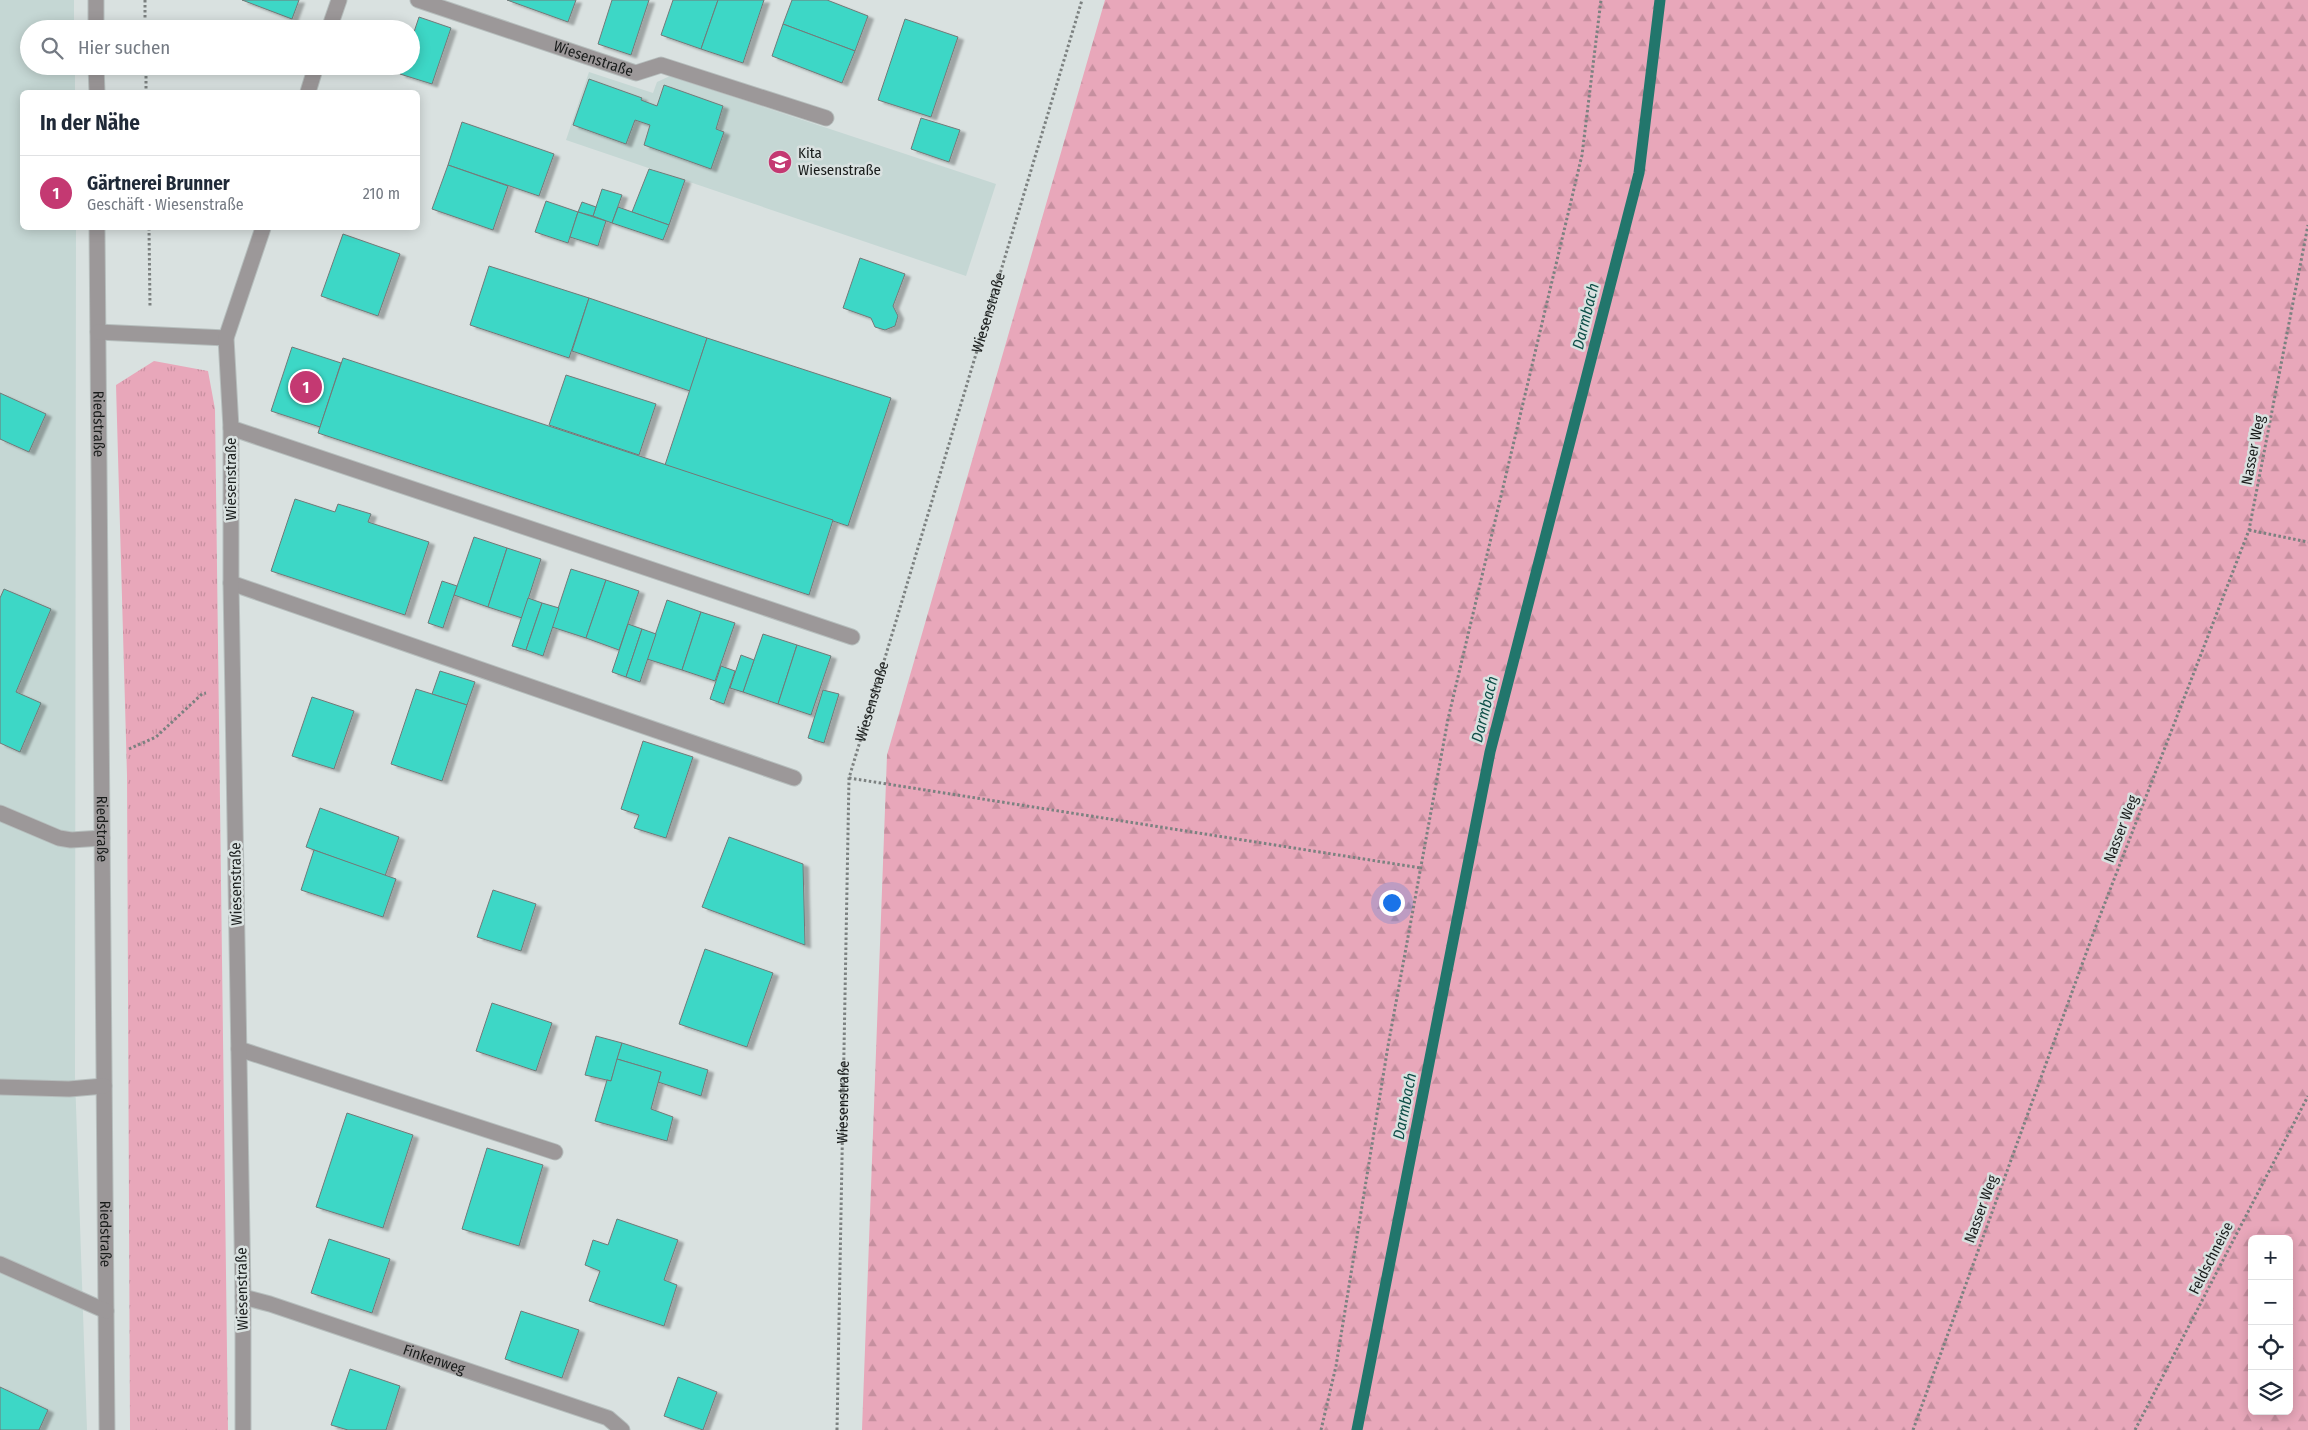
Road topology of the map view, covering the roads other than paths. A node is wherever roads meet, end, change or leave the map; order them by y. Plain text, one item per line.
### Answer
1 (96, 0) edge
2 (339, 0) edge
3 (418, 0) edge
4 (96, 20) edge
5 (332, 20) edge
6 (96, 75) edge
7 (313, 75) edge
8 (96, 90) edge
9 (309, 90) edge
10 (826, 118) dead end
11 (97, 230) edge
12 (262, 230) edge
13 (98, 332) junction
14 (226, 338) junction
15 (231, 428) junction
16 (231, 583) junction
17 (852, 637) dead end
18 (794, 778) dead end
19 (0, 813) edge
20 (102, 838) junction
21 (239, 1050) junction
22 (104, 1086) junction
23 (0, 1087) edge
24 (555, 1152) dead end
25 (0, 1264) edge
26 (243, 1297) junction
27 (106, 1312) junction
28 (107, 1430) edge
29 (243, 1430) edge
30 (622, 1430) edge

1 - 4 street
2 - 5 street
3 - 10 street, Wiesenstraße
6 - 8 street
7 - 9 street
11 - 13 street, Riedstraße
12 - 14 street, Wiesenstraße
13 - 14 street
13 - 20 street, Riedstraße
14 - 15 street, Wiesenstraße
15 - 16 street, Wiesenstraße
15 - 17 street
16 - 18 street
16 - 21 street, Wiesenstraße
19 - 20 street
20 - 22 street, Riedstraße
21 - 24 street
21 - 26 street, Wiesenstraße
22 - 23 street
22 - 27 street, Riedstraße
25 - 27 street
26 - 29 street, Wiesenstraße
26 - 30 street, Finkenweg
27 - 28 street, Riedstraße

